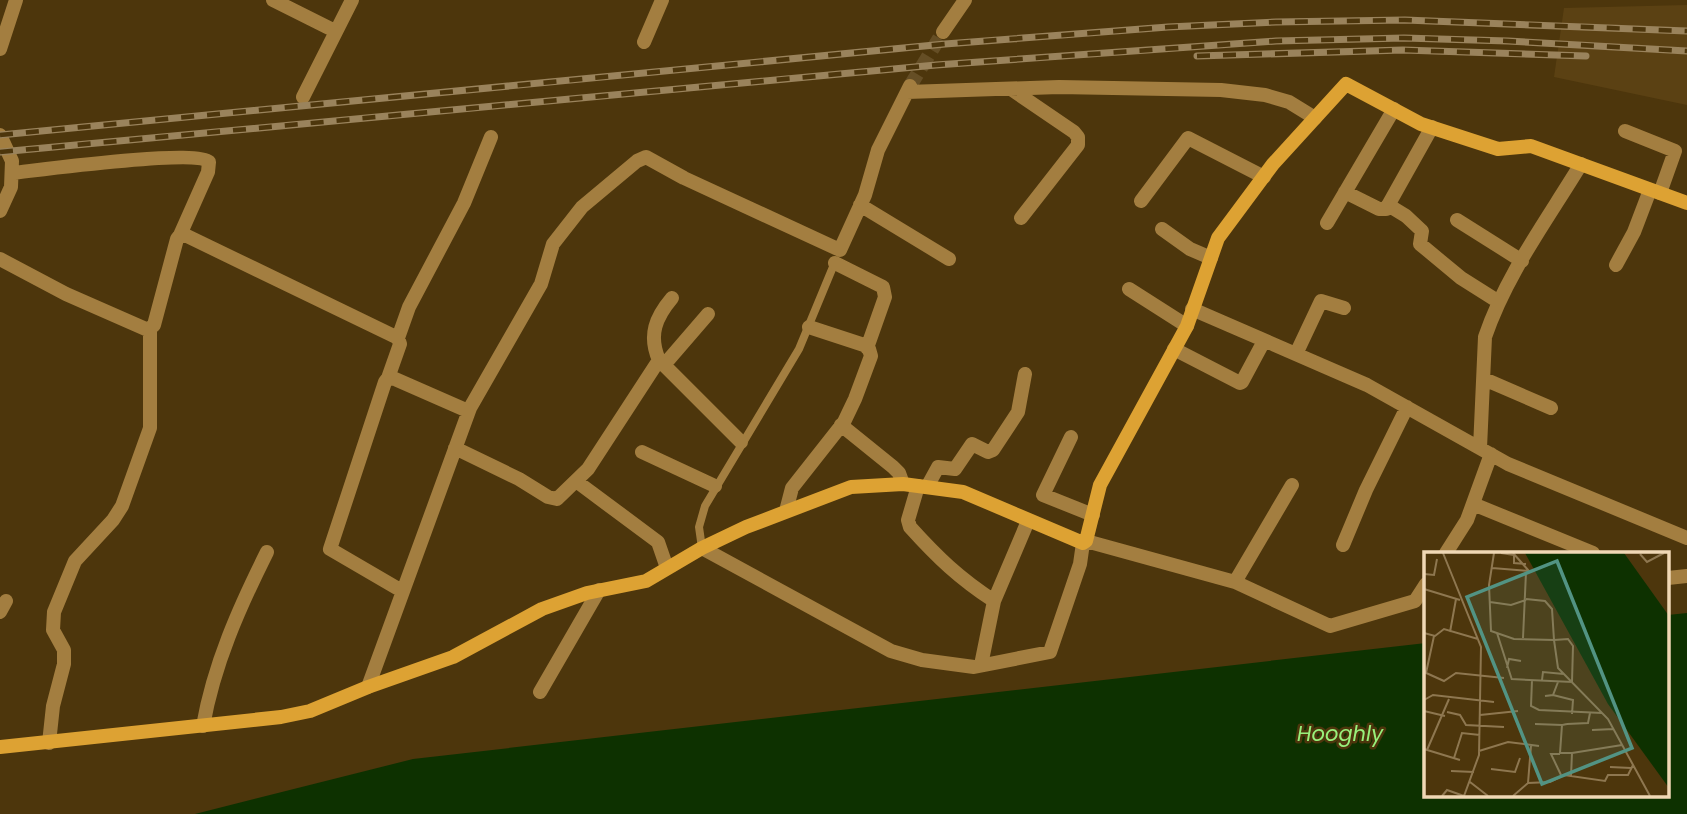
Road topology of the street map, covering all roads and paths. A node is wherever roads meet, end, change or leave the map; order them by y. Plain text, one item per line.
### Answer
1 (16, 0) edge
2 (273, 0) edge
3 (352, 0) edge
4 (662, 0) edge
5 (965, 0) edge
6 (335, 31) junction
7 (943, 33) tunnel mouth
8 (643, 41) dead end
9 (0, 49) edge
10 (1011, 89) junction
11 (303, 97) dead end
12 (1394, 109) junction
13 (1315, 118) junction
14 (1432, 127) junction
15 (1625, 131) dead end
16 (0, 135) edge
17 (491, 136) dead end
18 (1581, 164) junction
19 (12, 173) junction
20 (1264, 177) junction
21 (1655, 191) junction
22 (1345, 192) junction
23 (1141, 201) dead end
24 (1687, 203) edge
25 (860, 205) junction
26 (1388, 205) junction
27 (0, 211) edge
28 (1021, 218) dead end
29 (1457, 220) dead end
30 (1326, 223) dead end
31 (1163, 229) dead end
32 (180, 235) junction
33 (838, 256) junction
34 (1210, 258) junction
35 (0, 259) edge
36 (950, 259) dead end
37 (1522, 261) junction
38 (1616, 265) dead end
39 (1129, 289) dead end
40 (672, 298) dead end
41 (1499, 302) junction
42 (1344, 308) dead end
43 (1192, 309) junction
44 (708, 314) dead end
45 (1187, 326) junction
46 (809, 327) junction
47 (150, 329) junction
48 (398, 338) junction
49 (1265, 341) junction
50 (867, 348) junction
51 (1174, 349) junction
52 (1296, 354) junction
53 (662, 362) junction
54 (1026, 374) dead end
55 (388, 378) junction
56 (1483, 379) junction
57 (1407, 407) junction
58 (1550, 408) dead end
59 (468, 411) junction
60 (841, 425) junction
61 (1071, 437) dead end
62 (741, 443) junction
63 (455, 448) junction
64 (1486, 451) junction
65 (642, 452) dead end
66 (576, 481) junction
67 (1292, 485) dead end
68 (715, 486) junction
69 (916, 486) junction
70 (1473, 504) junction
71 (786, 511) junction
72 (1093, 515) junction
73 (1028, 520) junction
74 (1687, 538) edge
75 (1085, 542) junction
76 (1343, 545) dead end
77 (702, 548) junction
78 (267, 552) dead end
79 (1447, 552) edge
80 (1591, 552) edge
81 (667, 568) junction
82 (1235, 582) junction
83 (1424, 587) edge
84 (599, 590) junction
85 (402, 591) junction
86 (994, 601) junction
87 (981, 665) junction
88 (368, 687) junction
89 (540, 692) dead end
90 (203, 726) junction
91 (49, 743) junction
92 (0, 747) edge

1 - 9 street
2 - 6 street
3 - 6 street
4 - 8 street
5 - 7 street
6 - 11 street
10 - 13 street
10 - 25 street
10 - 28 street
12 - 13 street
12 - 14 street
12 - 22 street
13 - 20 street
14 - 18 street
14 - 26 street
15 - 21 street
16 - 19 street
17 - 48 street
18 - 21 street
18 - 37 street
19 - 27 street
19 - 32 street
20 - 23 street
20 - 34 street
21 - 24 street
21 - 38 street
22 - 26 street
22 - 30 street
25 - 33 street
25 - 36 street
26 - 41 street
29 - 37 street
31 - 34 street
32 - 47 street
32 - 48 street
33 - 46 lane
33 - 50 street
33 - 59 street
34 - 43 street
35 - 47 street
37 - 41 street
39 - 45 street
40 - 53 street
41 - 56 street
42 - 52 street
43 - 45 street
43 - 49 street
44 - 53 street
45 - 51 street
46 - 50 street
46 - 62 lane
47 - 91 street
48 - 55 street
49 - 51 street
49 - 52 street
50 - 60 street
51 - 72 street
52 - 57 street
53 - 62 street
53 - 66 street
54 - 69 street
55 - 59 street
55 - 85 street
56 - 58 street
56 - 64 street
57 - 64 street
57 - 76 street
59 - 63 street
60 - 69 street
60 - 71 street
61 - 72 street
62 - 68 lane
63 - 66 street
63 - 85 street
64 - 70 street
64 - 74 street
65 - 68 street
66 - 81 street
67 - 82 street
68 - 77 lane
69 - 71 street
69 - 73 street
69 - 86 street
70 - 79 street
70 - 80 street
71 - 77 street
72 - 75 street
73 - 75 street
73 - 86 street
75 - 82 street
75 - 87 street
77 - 81 street
77 - 87 street
78 - 90 street
81 - 84 street
82 - 83 street
84 - 88 street
84 - 89 street
85 - 88 street
86 - 87 street
88 - 90 street
90 - 91 street
91 - 92 street

